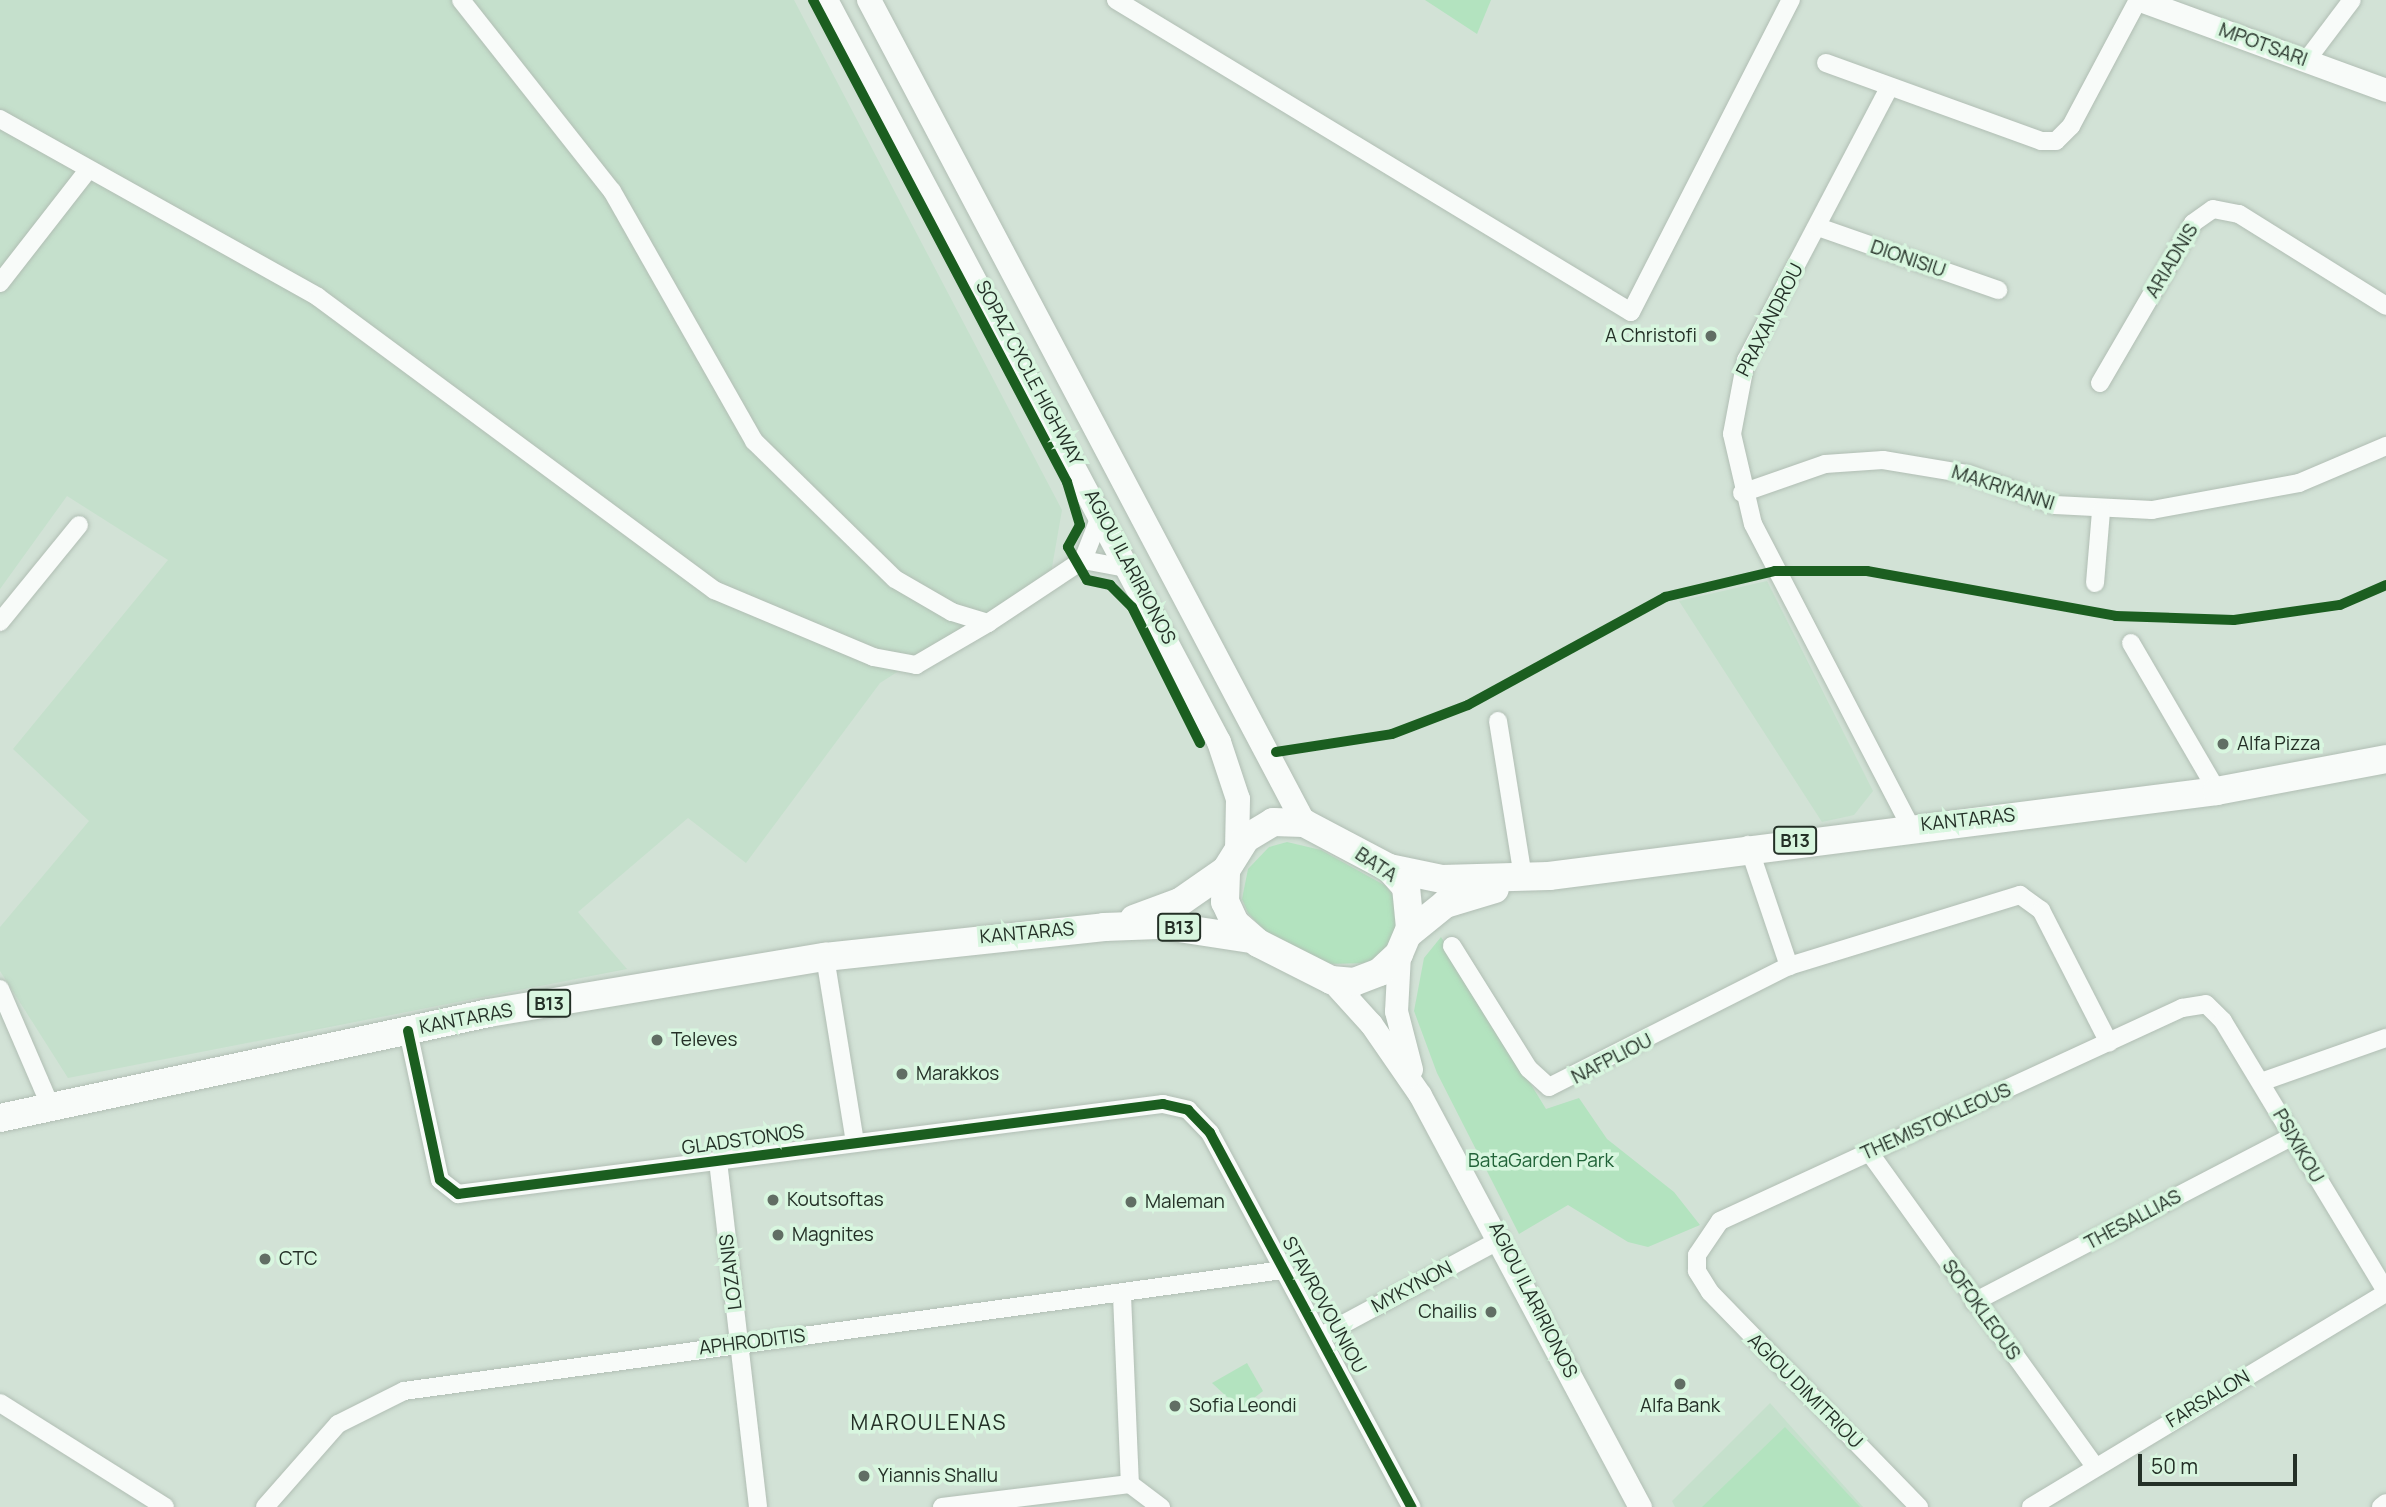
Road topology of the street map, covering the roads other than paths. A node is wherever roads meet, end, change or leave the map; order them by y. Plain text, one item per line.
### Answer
1 (461, 0) edge
2 (827, 0) edge
3 (869, 0) edge
4 (1116, 0) edge
5 (1791, 0) edge
6 (2139, 0) edge
7 (2352, 0) edge
8 (2306, 61) junction
9 (1826, 63) dead end
10 (1889, 88) junction
11 (2386, 90) edge
12 (0, 119) edge
13 (88, 170) junction
14 (1818, 227) junction
15 (0, 283) edge
16 (1998, 290) dead end
17 (2386, 306) edge
18 (2100, 383) dead end
19 (2385, 449) edge
20 (1742, 493) junction
21 (2101, 511) junction
22 (1101, 514) junction
23 (79, 525) dead end
24 (1083, 561) junction
25 (1134, 570) junction
26 (2095, 583) dead end
27 (0, 622) edge
28 (988, 623) junction
29 (2131, 643) dead end
30 (1498, 721) dead end
31 (2386, 759) edge
32 (2217, 791) junction
33 (1304, 823) junction
34 (1910, 826) junction
35 (1748, 845) junction
36 (1232, 860) junction
37 (1389, 868) junction
38 (1536, 876) junction
39 (1104, 927) junction
40 (1252, 939) junction
41 (1403, 944) junction
42 (1452, 946) dead end
43 (825, 957) junction
44 (1789, 966) junction
45 (1331, 980) junction
46 (0, 989) edge
47 (2206, 1004) joint
48 (408, 1031) junction
49 (2386, 1038) edge
50 (2109, 1043) junction
51 (2261, 1082) junction
52 (1420, 1095) junction
53 (50, 1105) junction
54 (0, 1118) edge
55 (1202, 1122) joint
56 (2291, 1137) junction
57 (855, 1142) junction
58 (1869, 1152) junction
59 (718, 1161) junction
60 (1501, 1239) junction
61 (1283, 1270) junction
62 (1697, 1271) joint
63 (2386, 1292) edge
64 (1122, 1295) junction
65 (1974, 1302) junction
66 (1323, 1335) junction
67 (740, 1343) junction
68 (0, 1404) edge
69 (2095, 1466) junction
70 (1130, 1484) junction
71 (2386, 1503) edge
72 (165, 1507) edge
73 (265, 1507) edge
74 (758, 1507) edge
75 (942, 1507) edge
76 (1161, 1507) edge
77 (1411, 1507) edge
78 (1640, 1507) edge
79 (1919, 1507) edge
80 (2031, 1507) edge
81 (2381, 1507) edge

1 - 28 street
2 - 22 main road, AGIOU ILARIRIONOS
3 - 33 main road, AGIOU ILARIRIONOS
4 - 5 street
6 - 8 street, MPOTSARI
6 - 10 street
7 - 8 street
8 - 11 street, MPOTSARI
9 - 10 street
10 - 14 street, PRAXANDROU
12 - 13 street
13 - 15 street
13 - 28 street
14 - 16 street, DIONISIU
14 - 20 street, PRAXANDROU
17 - 18 street, ARIADNIS
19 - 21 street, MAKRIYANNI
20 - 21 street, MAKRIYANNI
20 - 34 street, PRAXANDROU
21 - 26 street
22 - 24 street
22 - 25 main road, AGIOU ILARIRIONOS
23 - 27 street
24 - 25 street
24 - 28 street
25 - 36 main road, AGIOU ILARIRIONOS
29 - 32 street
30 - 38 street
31 - 32 main road, KANTARAS / B13
32 - 34 main road, KANTARAS / B13
33 - 36 main road, BATA / B13
33 - 37 main road, BATA / B13
34 - 35 main road, KANTARAS / B13
35 - 38 main road, KANTARAS / B13
35 - 44 street
36 - 39 main road, KANTARAS / B13
36 - 40 main road, B13
37 - 38 main road, KANTARAS / B13
37 - 41 main road, BATA / B13
38 - 41 main road, KANTARAS / B13
39 - 40 main road, KANTARAS / B13
39 - 43 main road, KANTARAS / B13
40 - 45 main road, B13
41 - 45 main road, B13
41 - 52 street, AGIOU ILARIRIONOS
42 - 44 street, NAFPLIOU
43 - 48 main road, KANTARAS / B13
43 - 57 street
44 - 50 street, NAFPLIOU
45 - 52 street, AGIOU ILARIRIONOS
46 - 53 street
47 - 50 street, THEMISTOKLEOUS
47 - 51 street, PSIXIKOU
48 - 53 main road, KANTARAS / B13
48 - 59 street, GLADSTONOS
49 - 51 street
50 - 58 street, THEMISTOKLEOUS
51 - 56 street, PSIXIKOU
52 - 60 street, AGIOU ILARIRIONOS
53 - 54 main road, KANTARAS / B13
55 - 57 street, GLADSTONOS
55 - 61 street, STAVROVOUNIOU
56 - 63 street, PSIXIKOU
56 - 65 street, THESALLIAS
57 - 59 street, GLADSTONOS
58 - 62 street, THEMISTOKLEOUS
58 - 65 street, SOFOKLEOUS
59 - 67 street, LOZANIS
60 - 66 street, MYKYNON
60 - 78 street, AGIOU ILARIRIONOS
61 - 64 street, APHRODITIS
61 - 66 street, STAVROVOUNIOU
62 - 79 street, AGIOU DIMITRIOU
63 - 69 street, FARSALON
64 - 67 street, APHRODITIS
64 - 70 street
65 - 69 street, SOFOKLEOUS
66 - 77 street, STAVROVOUNIOU
67 - 73 street, APHRODITIS
67 - 74 street, LOZANIS
68 - 72 street
69 - 80 street, FARSALON
70 - 75 street
70 - 76 street
71 - 81 street

